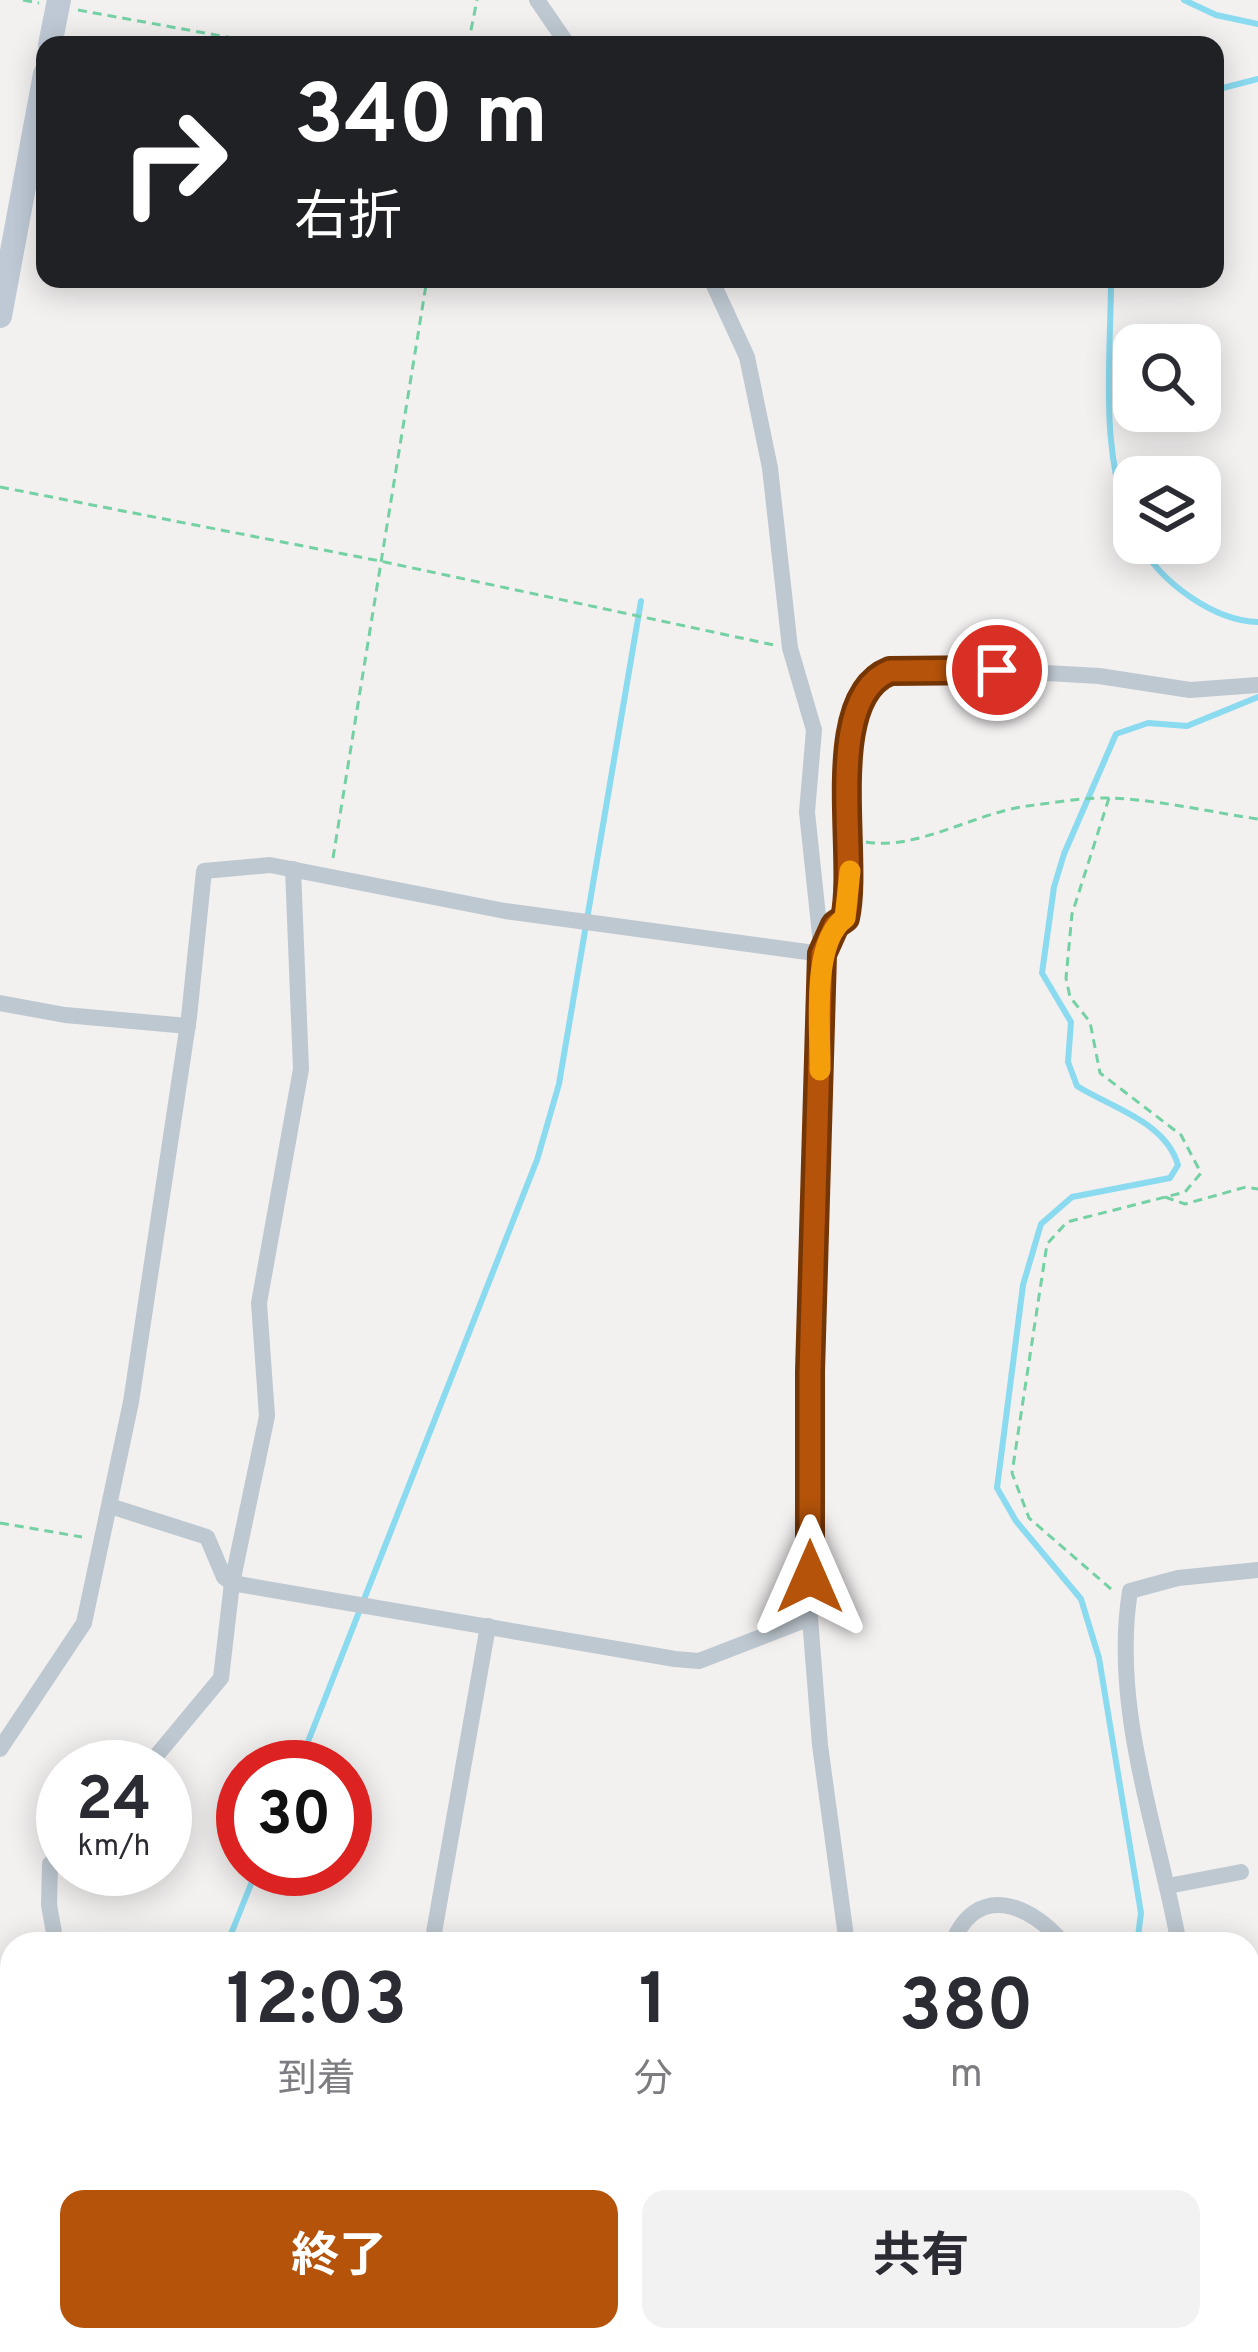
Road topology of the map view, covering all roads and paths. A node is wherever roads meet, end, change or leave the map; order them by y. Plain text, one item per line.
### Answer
1 (23, 0) edge
2 (477, 0) edge
3 (537, 0) edge
4 (58, 3) edge
5 (52, 36) edge
6 (225, 36) edge
7 (470, 36) edge
8 (562, 36) edge
9 (36, 122) edge
10 (426, 288) edge
11 (715, 288) edge
12 (0, 316) edge
13 (0, 487) edge
14 (380, 561) junction
15 (790, 648) junction
16 (1252, 685) edge
17 (1109, 798) junction
18 (1258, 819) edge
19 (850, 839) junction
20 (293, 869) junction
21 (330, 876) junction
22 (822, 954) junction
23 (0, 1004) edge
24 (188, 1026) junction
25 (1258, 1189) edge
26 (1163, 1196) junction
27 (110, 1506) junction
28 (0, 1523) edge
29 (102, 1540) junction
30 (1258, 1570) edge
31 (232, 1583) junction
32 (1130, 1591) junction
33 (809, 1618) junction
34 (488, 1626) junction
35 (169, 1740) edge
36 (0, 1750) edge
37 (1240, 1872) dead end
38 (1168, 1886) junction
39 (49, 1896) edge
40 (54, 1932) edge
41 (434, 1932) edge
42 (845, 1932) edge
43 (956, 1932) edge
44 (1049, 1932) edge
45 (1177, 1932) edge

1 - 4 path
2 - 7 path
3 - 8 street
4 - 5 street
4 - 6 path
9 - 12 street
10 - 14 path
11 - 15 street
13 - 14 path
14 - 15 path
14 - 21 path
15 - 22 street
16 - 19 street
17 - 18 path
17 - 19 path
17 - 26 path
19 - 22 street
20 - 21 street
20 - 24 street
20 - 31 street
21 - 22 street
22 - 33 street
23 - 24 street
24 - 27 street
25 - 26 path
26 - 32 path
27 - 29 street
27 - 31 street
28 - 29 path
29 - 36 street
30 - 32 street
31 - 34 street
31 - 35 street
32 - 38 street
33 - 34 street
33 - 42 street
34 - 41 street
37 - 38 street
38 - 45 street
39 - 40 street
43 - 44 street

